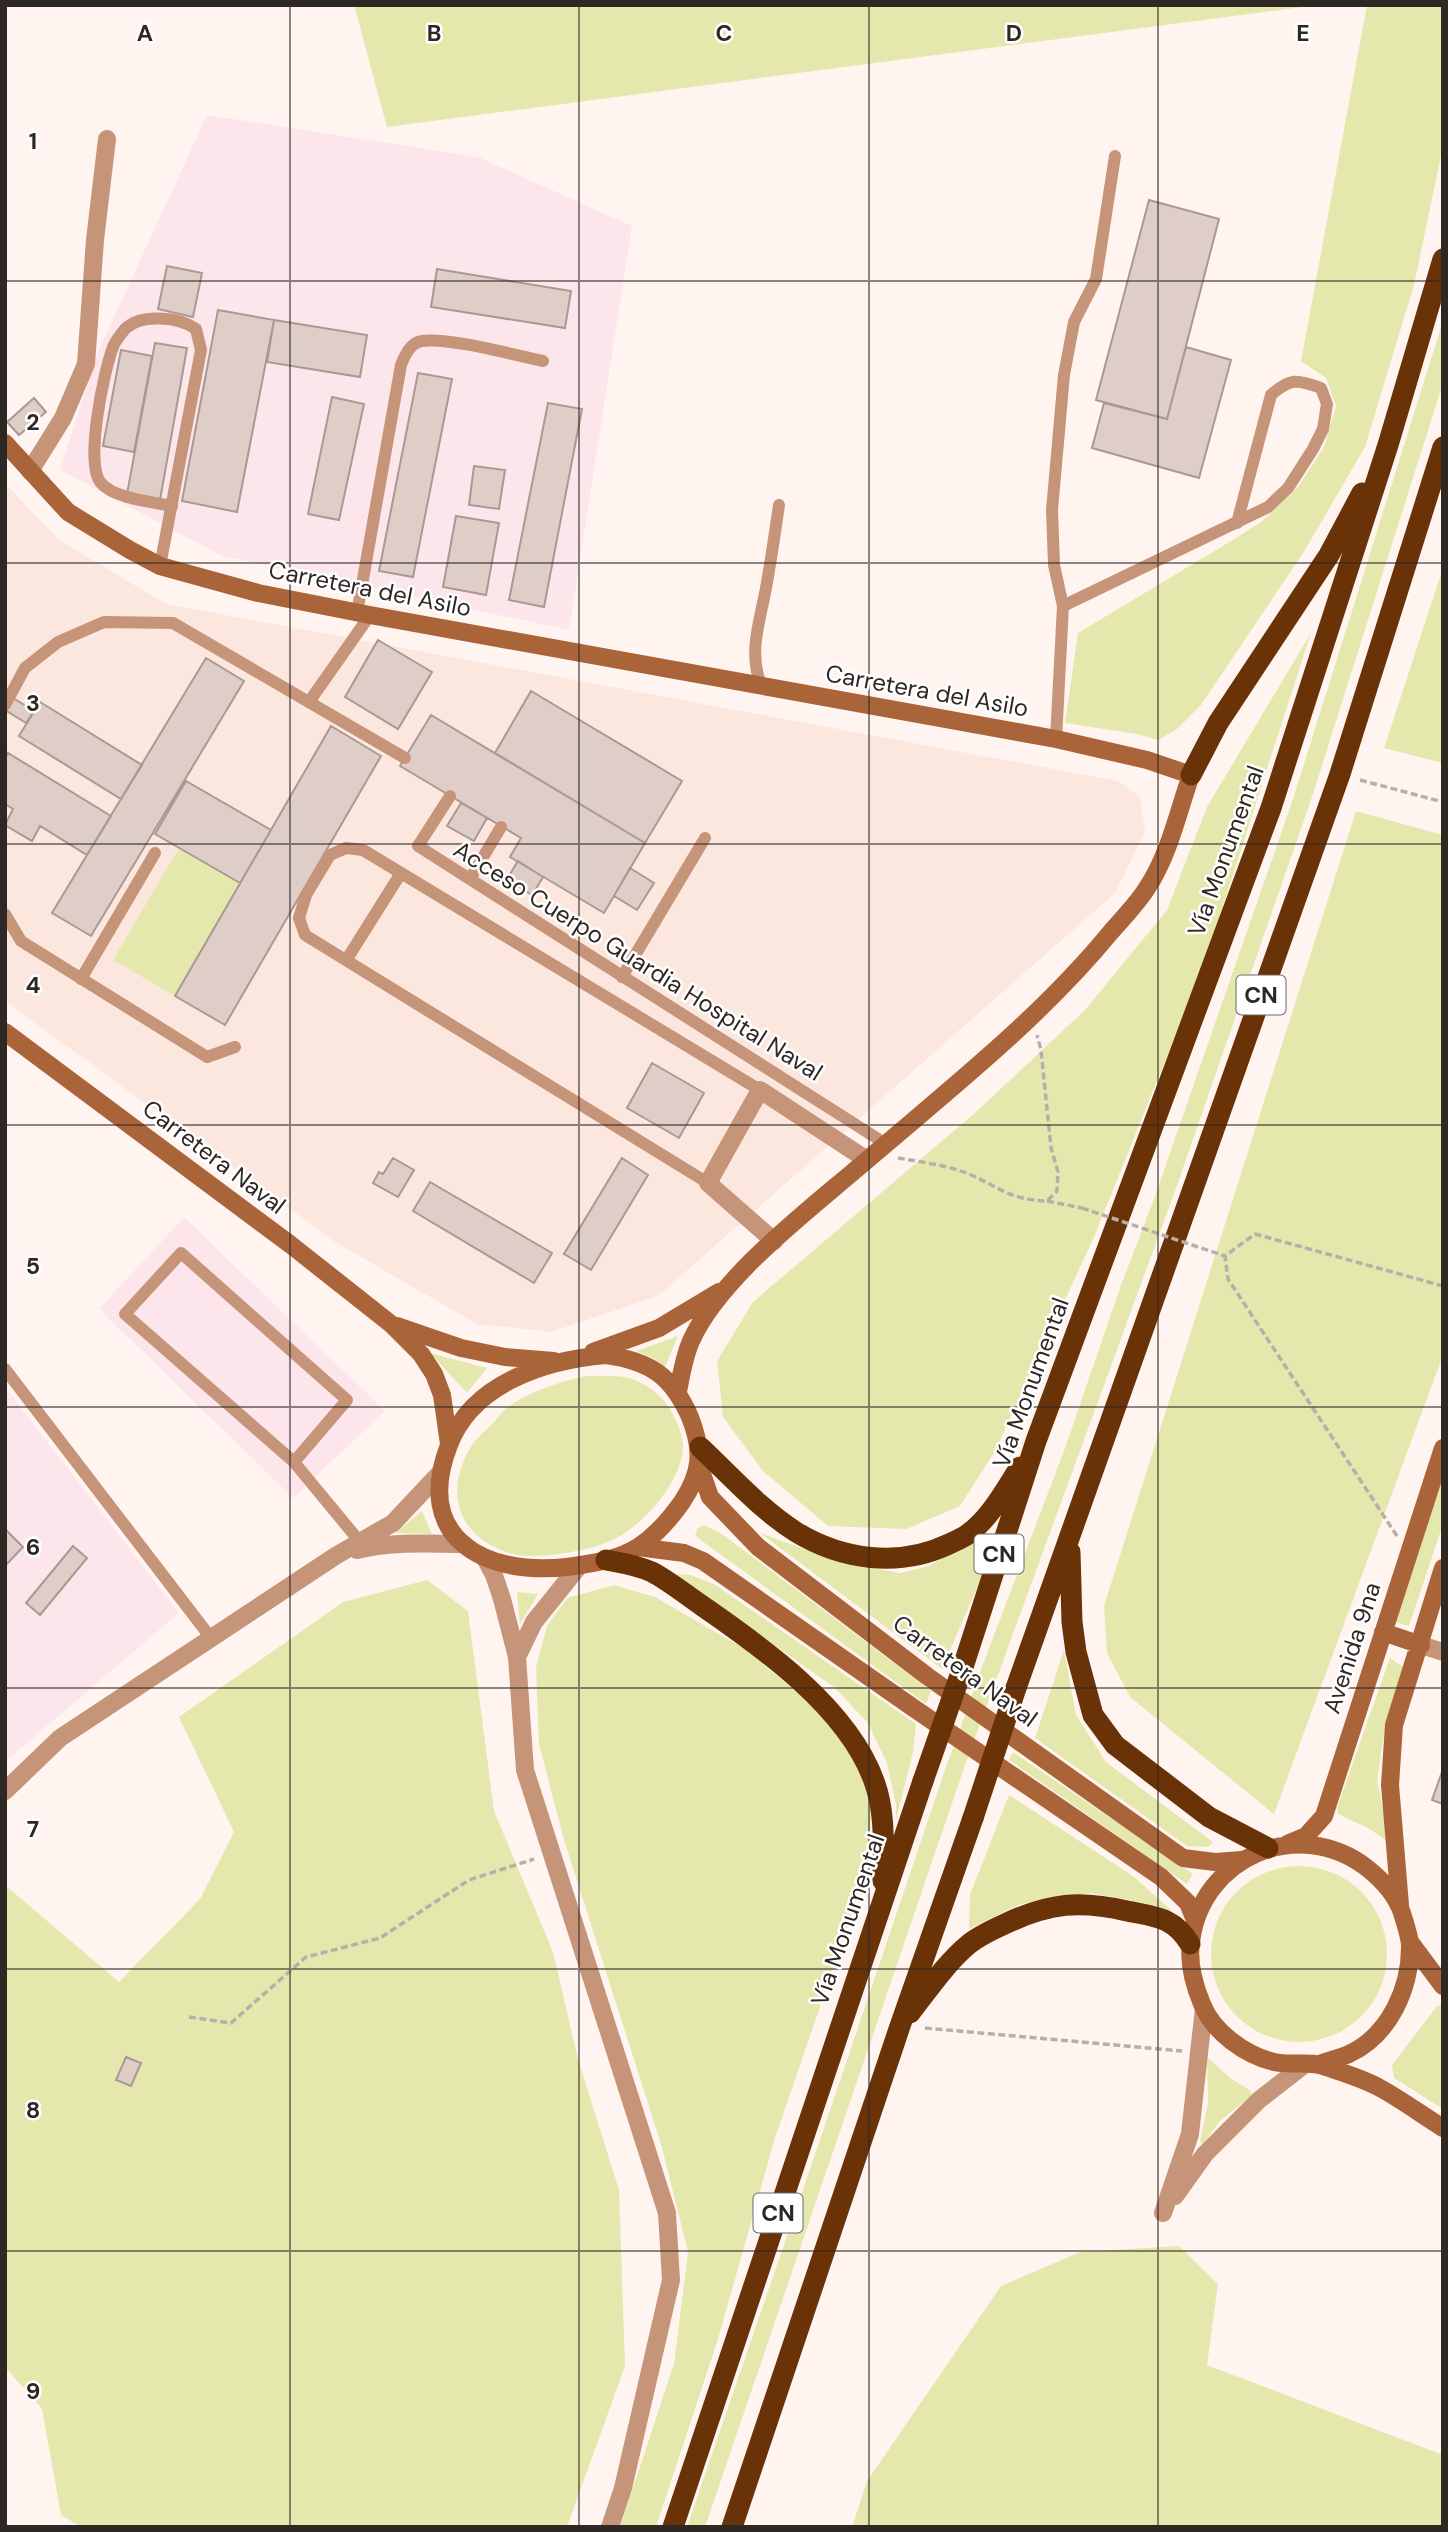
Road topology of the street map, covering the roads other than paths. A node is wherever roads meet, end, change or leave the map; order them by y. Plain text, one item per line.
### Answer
1 (107, 139) dead end
2 (1115, 156) dead end
3 (1443, 259) edge
4 (543, 360) dead end
5 (5, 443) edge
6 (1388, 445) junction
7 (1443, 447) edge
8 (30, 471) junction
9 (779, 505) dead end
10 (172, 506) junction
11 (1237, 523) junction
12 (160, 566) junction
13 (1063, 606) junction
14 (363, 614) junction
15 (761, 685) junction
16 (309, 702) junction
17 (5, 705) edge
18 (1056, 739) junction
19 (405, 758) dead end
20 (1191, 775) junction
21 (450, 796) dead end
22 (501, 827) dead end
23 (705, 838) dead end
24 (155, 853) dead end
25 (401, 873) junction
26 (470, 879) junction
27 (5, 915) edge
28 (347, 959) junction
29 (622, 976) junction
30 (81, 979) junction
31 (5, 1032) edge
32 (235, 1047) dead end
33 (760, 1090) junction
34 (876, 1152) junction
35 (708, 1183) junction
36 (775, 1241) junction
37 (728, 1287) junction
38 (391, 1324) junction
39 (579, 1357) junction
40 (561, 1362) junction
41 (5, 1369) edge
42 (678, 1392) junction
43 (1036, 1441) junction
44 (449, 1444) junction
45 (1443, 1448) edge
46 (699, 1455) junction
47 (294, 1462) junction
48 (440, 1473) junction
49 (1069, 1540) junction
50 (360, 1542) junction
51 (464, 1544) junction
52 (638, 1547) junction
53 (337, 1555) junction
54 (485, 1558) junction
55 (606, 1560) junction
56 (579, 1566) junction
57 (1443, 1568) edge
58 (1383, 1632) junction
59 (211, 1638) junction
60 (1421, 1645) junction
61 (1443, 1652) edge
62 (517, 1657) junction
63 (5, 1791) edge
64 (1277, 1846) junction
65 (1242, 1860) junction
66 (883, 1900) junction
67 (1400, 1909) junction
68 (1195, 1920) junction
69 (1410, 1942) junction
70 (1190, 1944) junction
71 (1443, 1986) edge
72 (1203, 2008) junction
73 (900, 2025) junction
74 (1312, 2064) junction
75 (1443, 2128) edge
76 (610, 2527) edge
77 (673, 2527) edge
78 (733, 2527) edge

1 - 8 street
2 - 13 lane
3 - 6 highway, Vía Monumental / CN
4 - 14 lane
5 - 8 main road, Carretera del Asilo
6 - 20 highway
6 - 43 highway, Vía Monumental / CN
7 - 49 highway, CN
8 - 12 main road, Carretera del Asilo
9 - 15 lane
10 - 10 lane
10 - 12 lane
11 - 11 lane
11 - 13 lane
12 - 14 main road, Carretera del Asilo
13 - 18 lane
14 - 15 main road, Carretera del Asilo
14 - 16 lane
15 - 18 main road, Carretera del Asilo
16 - 17 lane
16 - 19 lane
18 - 20 main road, Carretera del Asilo
20 - 34 main road
21 - 26 lane, Acceso Cuerpo Guardia Hospital Naval
22 - 26 lane
23 - 29 lane
24 - 30 lane
25 - 28 lane
25 - 28 lane
25 - 33 lane
26 - 29 lane, Acceso Cuerpo Guardia Hospital Naval
27 - 30 lane
28 - 35 lane
29 - 34 lane, Acceso Cuerpo Guardia Hospital Naval
30 - 32 lane
31 - 38 main road, Carretera Naval
33 - 34 street
33 - 35 street
34 - 36 main road
35 - 36 street
36 - 37 main road
37 - 39 main road
37 - 42 main road
38 - 40 main road, Carretera Naval
38 - 44 main road, Carretera Naval
39 - 40 main road
39 - 42 main road
40 - 44 main road
41 - 59 lane
42 - 46 main road
43 - 46 highway
43 - 66 highway, Vía Monumental / CN, bridge
44 - 48 main road
45 - 58 main road, Avenida 9na
46 - 52 main road
46 - 65 main road, Carretera Naval
47 - 47 lane
47 - 50 lane
48 - 50 street
48 - 51 main road
49 - 64 highway
49 - 73 highway, CN, bridge
50 - 53 street
51 - 53 street
51 - 54 main road
52 - 55 main road
52 - 68 main road
53 - 59 street
54 - 56 main road
54 - 62 street
55 - 56 main road
55 - 66 highway
56 - 62 street
57 - 60 main road
58 - 60 main road
58 - 64 main road, Avenida 9na
59 - 63 street
60 - 61 street
60 - 67 main road
62 - 76 street
64 - 65 main road
64 - 67 main road
65 - 68 main road
66 - 77 highway, Vía Monumental / CN
67 - 69 main road
68 - 70 main road
69 - 71 main road
69 - 74 main road
70 - 72 main road
70 - 73 highway
72 - 74 main road
72 - 74 street
73 - 78 highway, CN
74 - 75 main road

